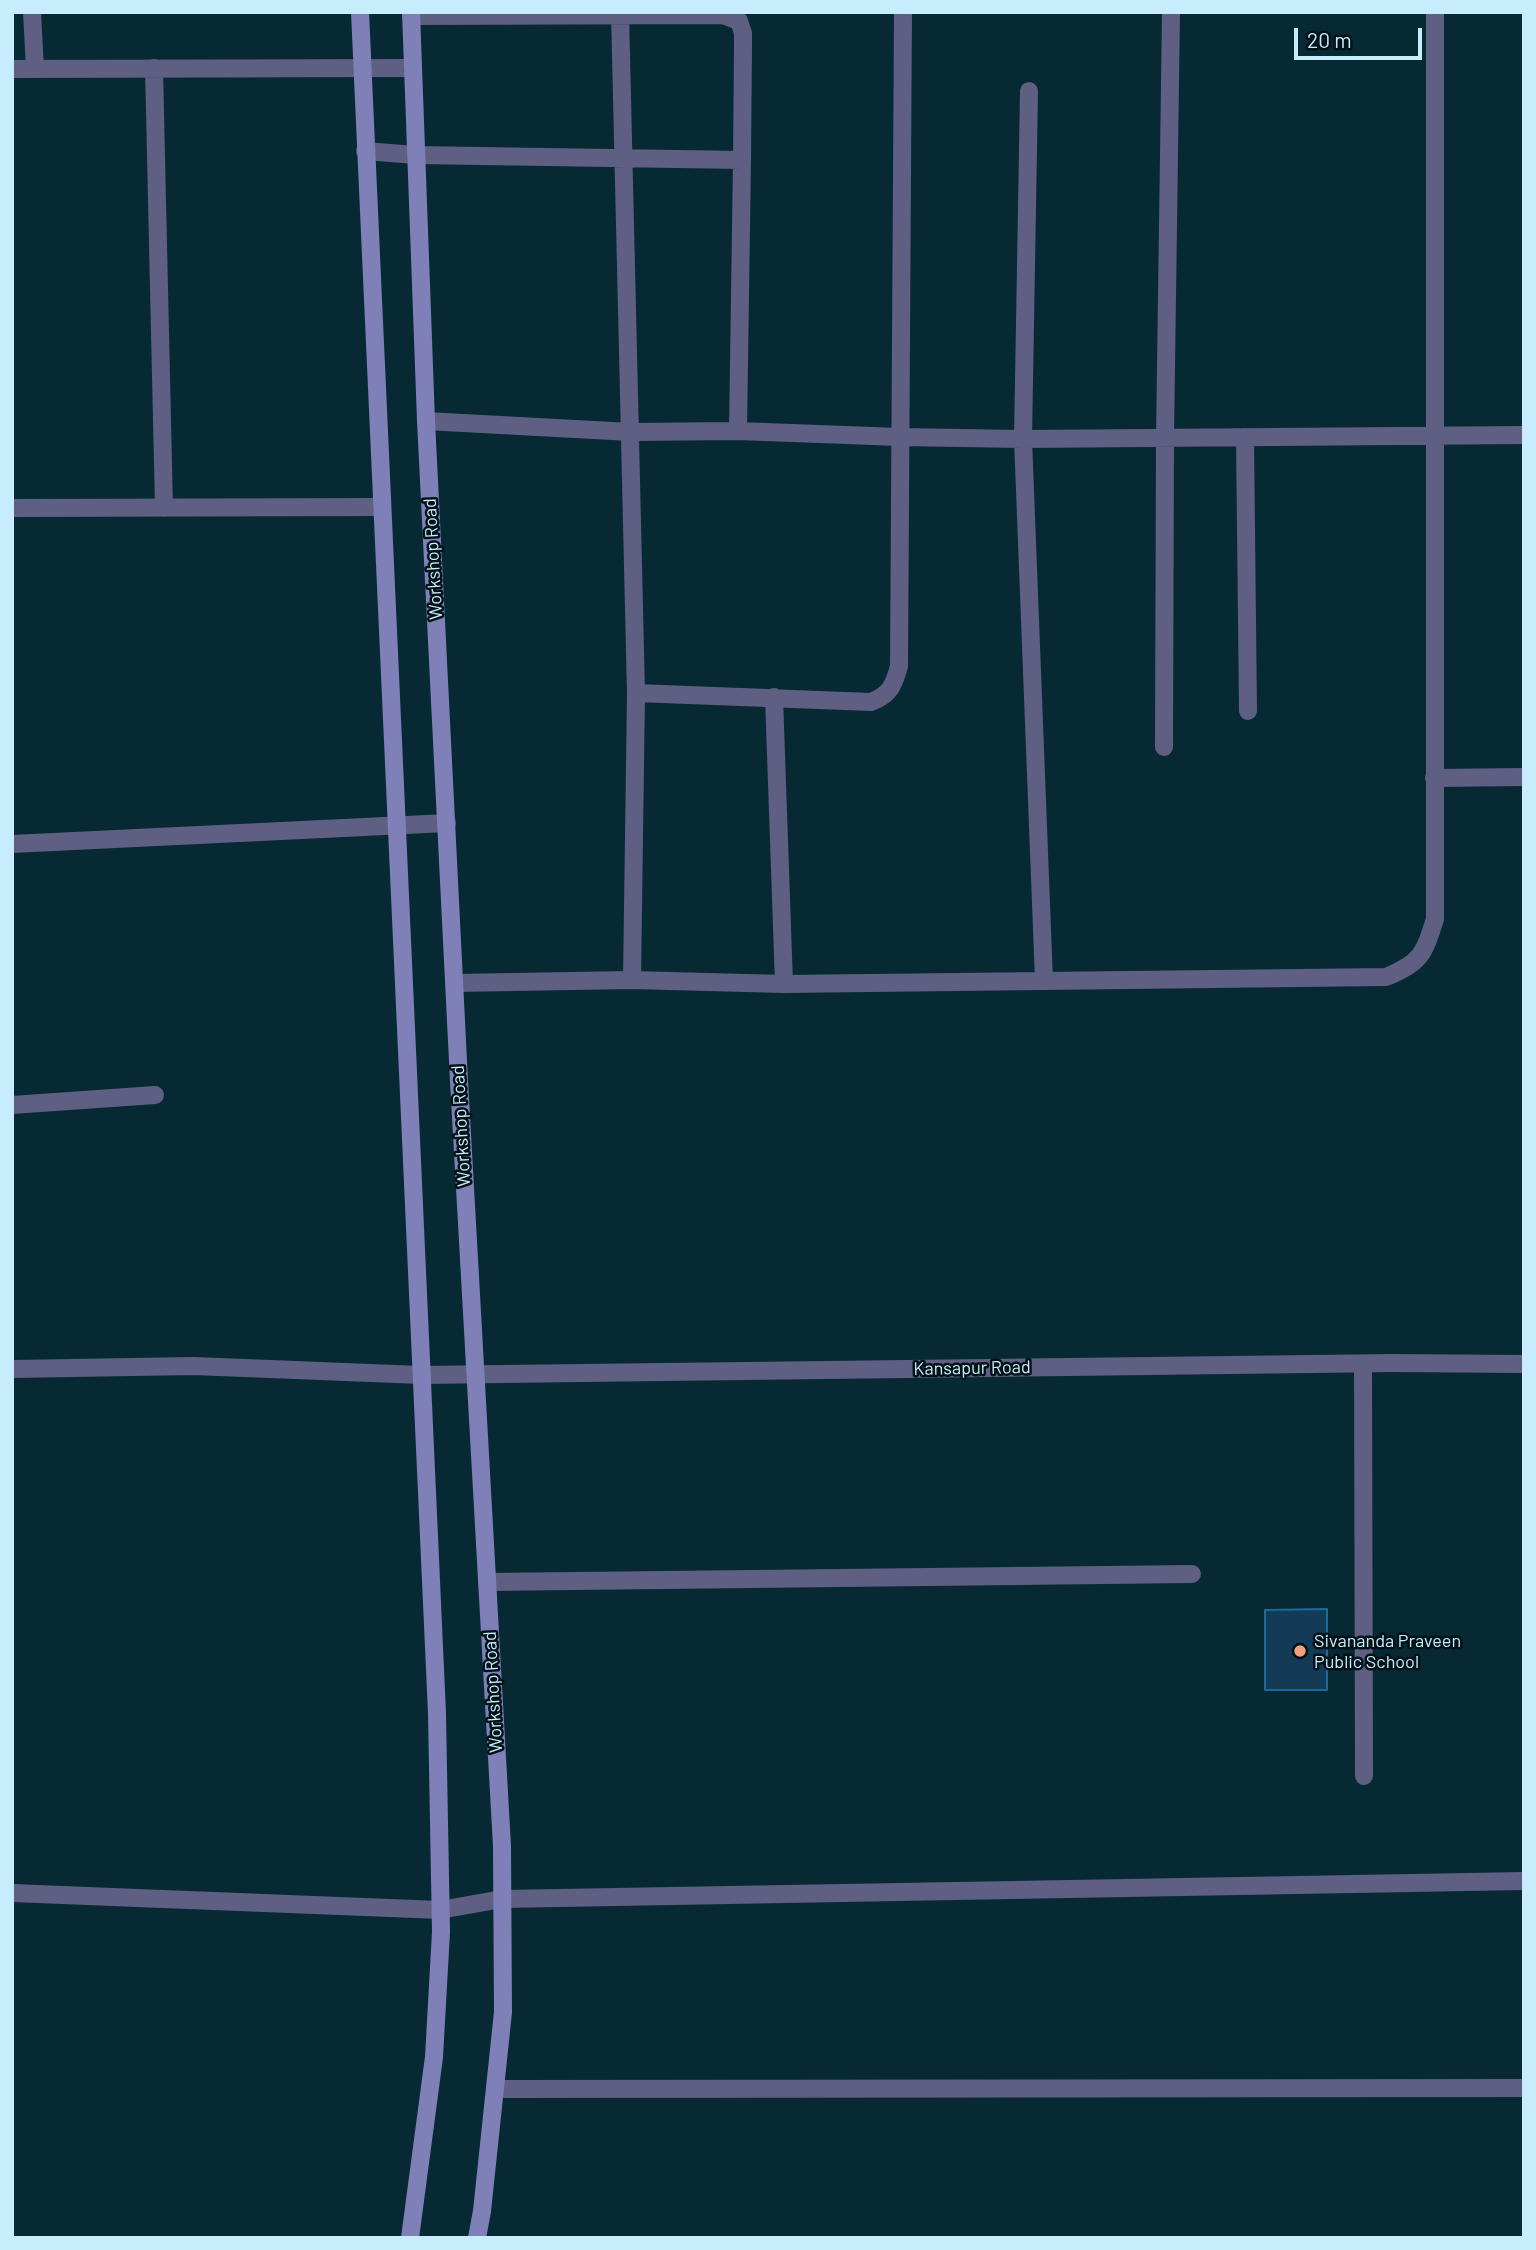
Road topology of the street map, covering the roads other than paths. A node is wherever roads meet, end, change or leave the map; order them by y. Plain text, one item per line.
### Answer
1 (32, 12) edge
2 (359, 12) edge
3 (903, 12) edge
4 (1171, 12) edge
5 (1436, 12) edge
6 (411, 14) edge
7 (620, 14) edge
8 (362, 67) junction
9 (154, 68) junction
10 (413, 68) junction
11 (12, 69) edge
12 (34, 69) junction
13 (1029, 92) dead end
14 (365, 150) junction
15 (415, 155) junction
16 (623, 157) junction
17 (741, 160) junction
18 (426, 421) junction
19 (738, 431) junction
20 (631, 432) junction
21 (1524, 435) edge
22 (1434, 436) junction
23 (900, 437) junction
24 (1245, 437) junction
25 (1165, 438) junction
26 (1023, 439) junction
27 (382, 507) junction
28 (12, 508) edge
29 (164, 508) junction
30 (636, 693) junction
31 (774, 697) junction
32 (1248, 711) dead end
33 (1164, 747) dead end
34 (1524, 777) edge
35 (1434, 778) junction
36 (447, 823) junction
37 (397, 825) junction
38 (12, 844) edge
39 (632, 980) junction
40 (1044, 981) junction
41 (455, 983) junction
42 (784, 984) junction
43 (155, 1095) dead end
44 (12, 1105) edge
45 (1363, 1364) junction
46 (1524, 1364) edge
47 (12, 1369) edge
48 (475, 1374) junction
49 (421, 1375) junction
50 (1192, 1574) dead end
51 (487, 1582) junction
52 (1364, 1776) dead end
53 (1524, 1881) edge
54 (12, 1893) edge
55 (502, 1899) junction
56 (440, 1910) junction
57 (1524, 2088) edge
58 (495, 2089) junction
59 (410, 2238) edge
60 (477, 2238) edge

1 - 12 street
2 - 8 main road
3 - 23 street
4 - 25 street
5 - 22 street
6 - 7 street
6 - 10 main road, Workshop Road
7 - 16 street
7 - 17 street
8 - 9 street
8 - 10 street
8 - 14 main road
9 - 12 street
9 - 29 street
10 - 15 main road, Workshop Road
11 - 12 street
13 - 26 street
14 - 15 street
14 - 27 main road
15 - 16 street
15 - 18 main road, Workshop Road
16 - 17 street
16 - 20 street
17 - 19 street
18 - 20 street
18 - 36 main road, Workshop Road
19 - 20 street
19 - 23 street
20 - 30 street
21 - 22 street
22 - 24 street
22 - 35 street
23 - 26 street
23 - 31 street
24 - 25 street
24 - 32 street
25 - 26 street
25 - 33 street
26 - 40 street
27 - 29 street
27 - 37 main road
28 - 29 street
30 - 31 street
30 - 39 street
31 - 42 street
34 - 35 street
35 - 40 street
36 - 37 street
36 - 41 main road, Workshop Road
37 - 38 street
37 - 49 main road
39 - 41 street
39 - 42 street
40 - 42 street
41 - 48 main road, Workshop Road
43 - 44 street
45 - 46 street, Kansapur Road
45 - 48 street, Kansapur Road
45 - 52 street
47 - 49 street, Kansapur Road
48 - 49 street, Kansapur Road
48 - 51 main road, Workshop Road
49 - 56 main road
50 - 51 street
51 - 55 main road, Workshop Road
53 - 55 street
54 - 56 street
55 - 56 street
55 - 58 main road, Workshop Road
56 - 59 main road
57 - 58 street
58 - 60 main road, Workshop Road

